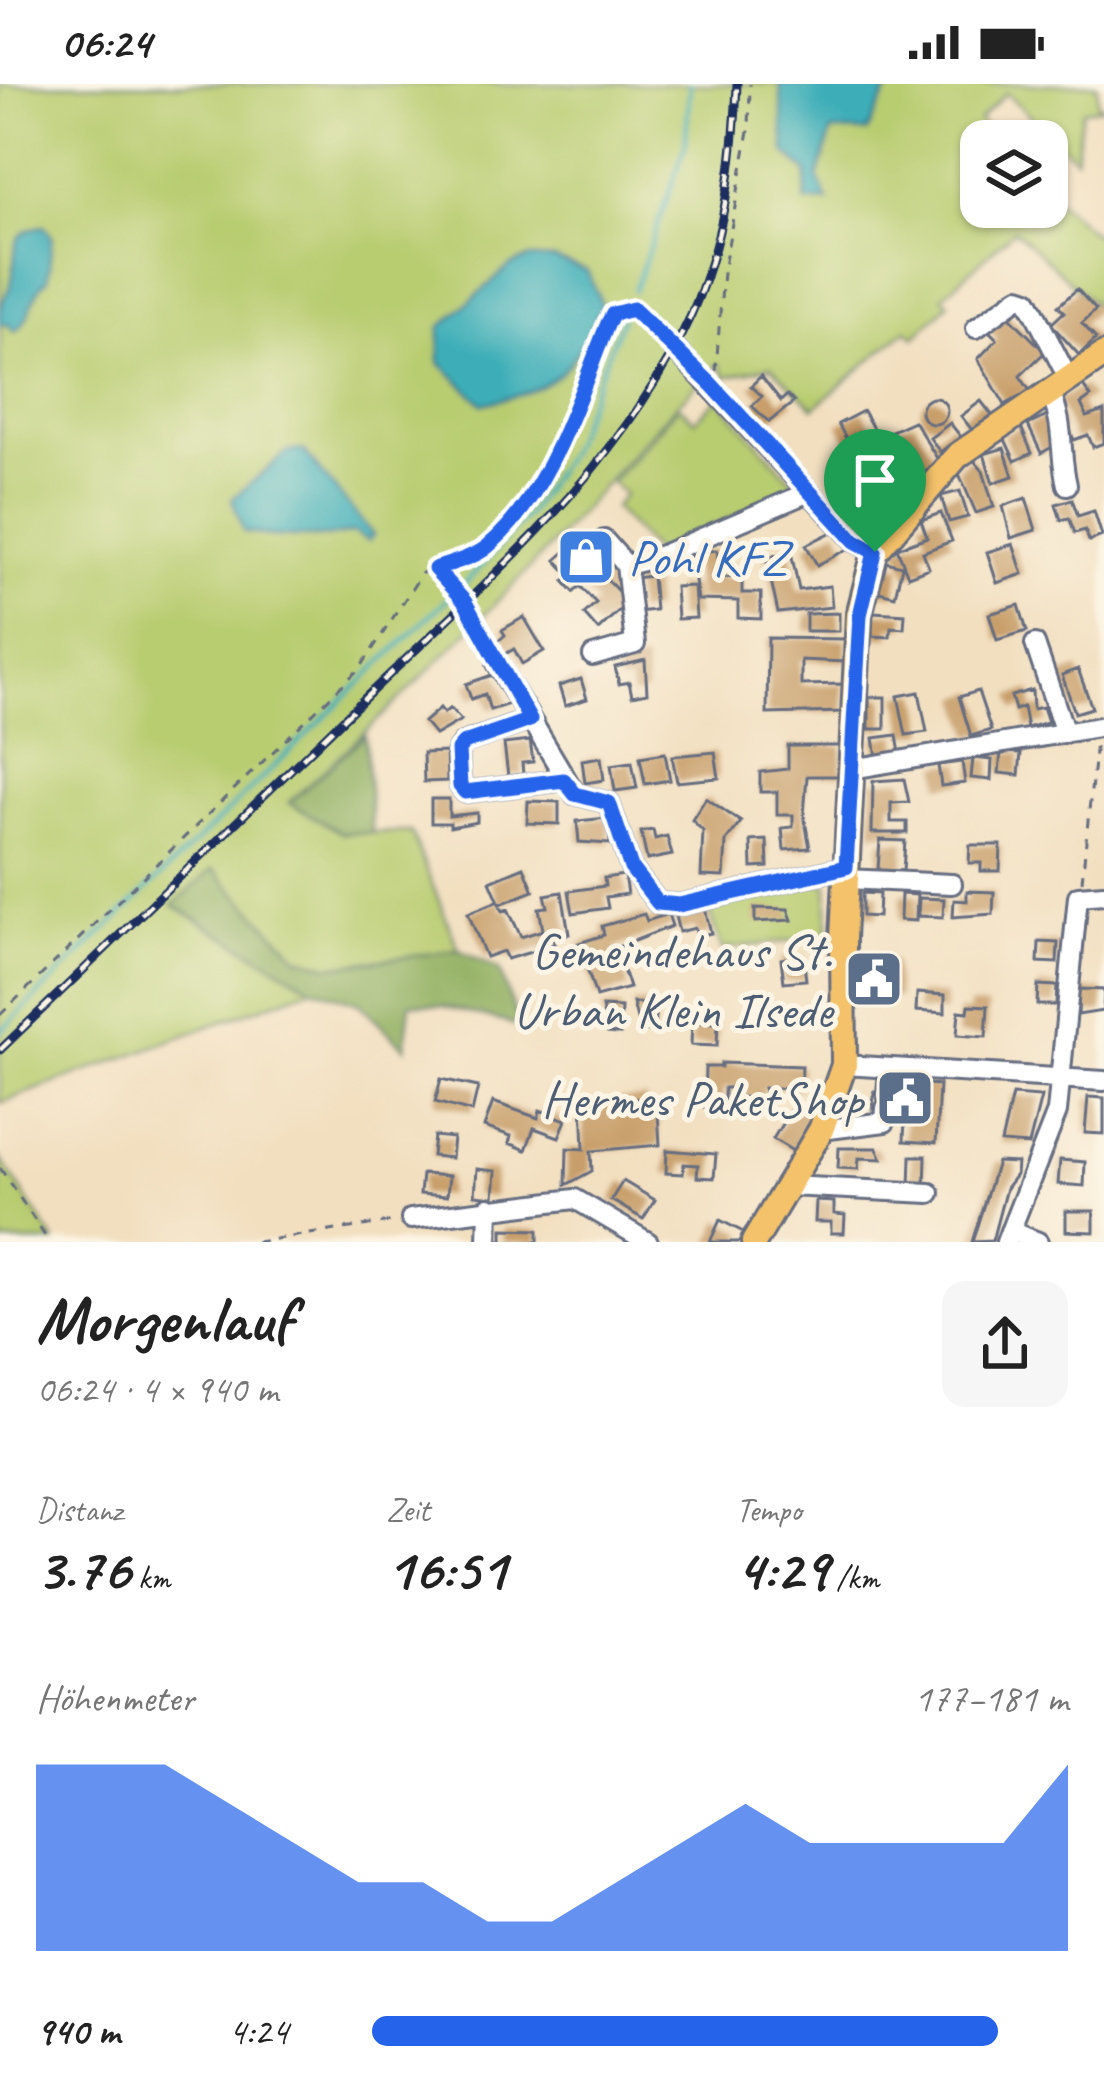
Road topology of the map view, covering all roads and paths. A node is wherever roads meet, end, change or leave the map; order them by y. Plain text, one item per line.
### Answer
1 (750, 84) edge
2 (976, 328) dead end
3 (674, 348) joint
4 (1104, 355) edge
5 (711, 383) junction
6 (1060, 386) junction
7 (1067, 485) dead end
8 (809, 492) junction
9 (604, 540) dead end
10 (875, 552) junction
11 (626, 565) junction
12 (435, 569) junction
13 (1035, 644) dead end
14 (592, 656) dead end
15 (497, 663) joint
16 (530, 720) junction
17 (1101, 727) edge
18 (1065, 733) junction
19 (852, 769) junction
20 (564, 780) junction
21 (846, 873) junction
22 (952, 884) dead end
23 (1082, 893) junction
24 (1104, 894) edge
25 (0, 1016) edge
26 (844, 1065) junction
27 (889, 1067) junction
28 (1060, 1078) junction
29 (1104, 1081) edge
30 (820, 1130) junction
31 (0, 1168) edge
32 (788, 1186) junction
33 (930, 1193) dead end
34 (490, 1207) junction
35 (411, 1219) joint
36 (1008, 1237) edge
37 (50, 1242) edge
38 (256, 1242) edge
39 (488, 1242) edge
40 (648, 1242) edge
41 (754, 1242) edge
42 (1038, 1242) edge

1 - 5 path
2 - 6 street
3 - 5 street
3 - 12 path
4 - 6 main road
5 - 8 street
6 - 7 street
6 - 10 main road
8 - 10 street
8 - 11 street
9 - 11 street
10 - 19 main road
11 - 14 street
12 - 15 path
12 - 25 path
13 - 18 street
15 - 16 street
16 - 20 street
16 - 20 street
17 - 18 street
17 - 23 path
18 - 19 street
19 - 21 main road
20 - 21 street
21 - 22 street
21 - 26 main road
23 - 24 street
23 - 28 street
26 - 27 street
26 - 30 main road
27 - 28 street
27 - 30 street
28 - 29 street
28 - 36 street
30 - 32 main road
31 - 37 path
32 - 33 street
32 - 41 main road
34 - 35 street
34 - 39 street
34 - 40 street
35 - 38 path
36 - 42 street

